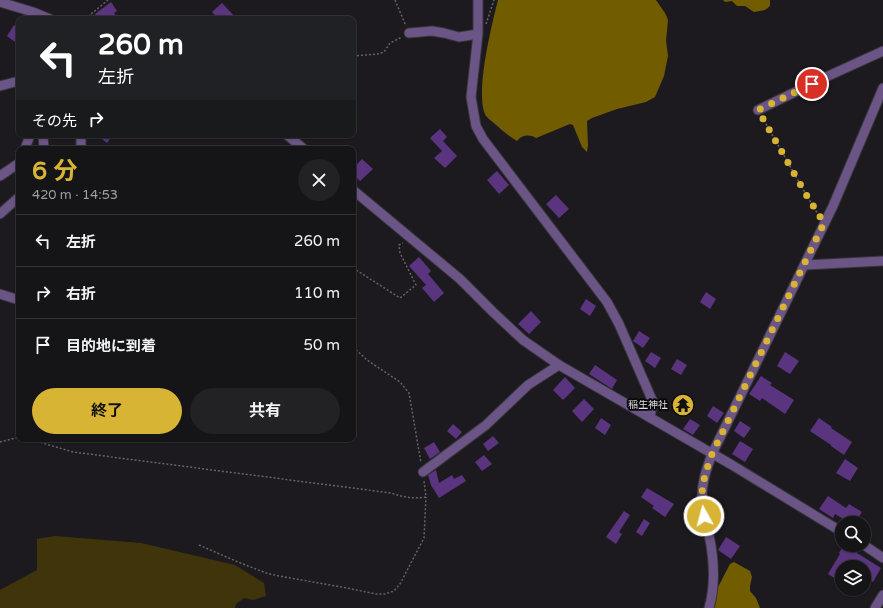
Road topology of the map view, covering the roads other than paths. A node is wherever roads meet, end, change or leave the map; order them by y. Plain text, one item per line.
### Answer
1 (478, 0) edge
2 (0, 2) edge
3 (43, 16) edge
4 (409, 33) road end
5 (478, 34) junction
6 (883, 51) edge
7 (16, 82) edge
8 (0, 86) edge
9 (883, 88) edge
10 (758, 110) road end
11 (291, 138) edge
12 (300, 146) edge
13 (16, 165) edge
14 (0, 176) edge
15 (356, 192) edge
16 (16, 200) edge
17 (0, 214) edge
18 (883, 261) edge
19 (804, 265) junction
20 (0, 294) edge
21 (16, 299) edge
22 (559, 365) junction
23 (650, 417) junction
24 (712, 454) junction
25 (423, 472) road end
26 (835, 528) edge
27 (871, 550) edge
28 (883, 558) edge
29 (883, 595) edge
30 (709, 608) edge
31 (875, 608) edge

1 - 5 street
2 - 3 street
4 - 5 street
5 - 23 street
6 - 10 street
7 - 8 street
9 - 19 street
11 - 12 street
13 - 14 street
15 - 22 street
16 - 17 street
18 - 19 street
19 - 24 street
20 - 21 street
22 - 23 street
22 - 25 street
23 - 24 street
24 - 26 street
24 - 30 street
27 - 28 street
29 - 31 street

